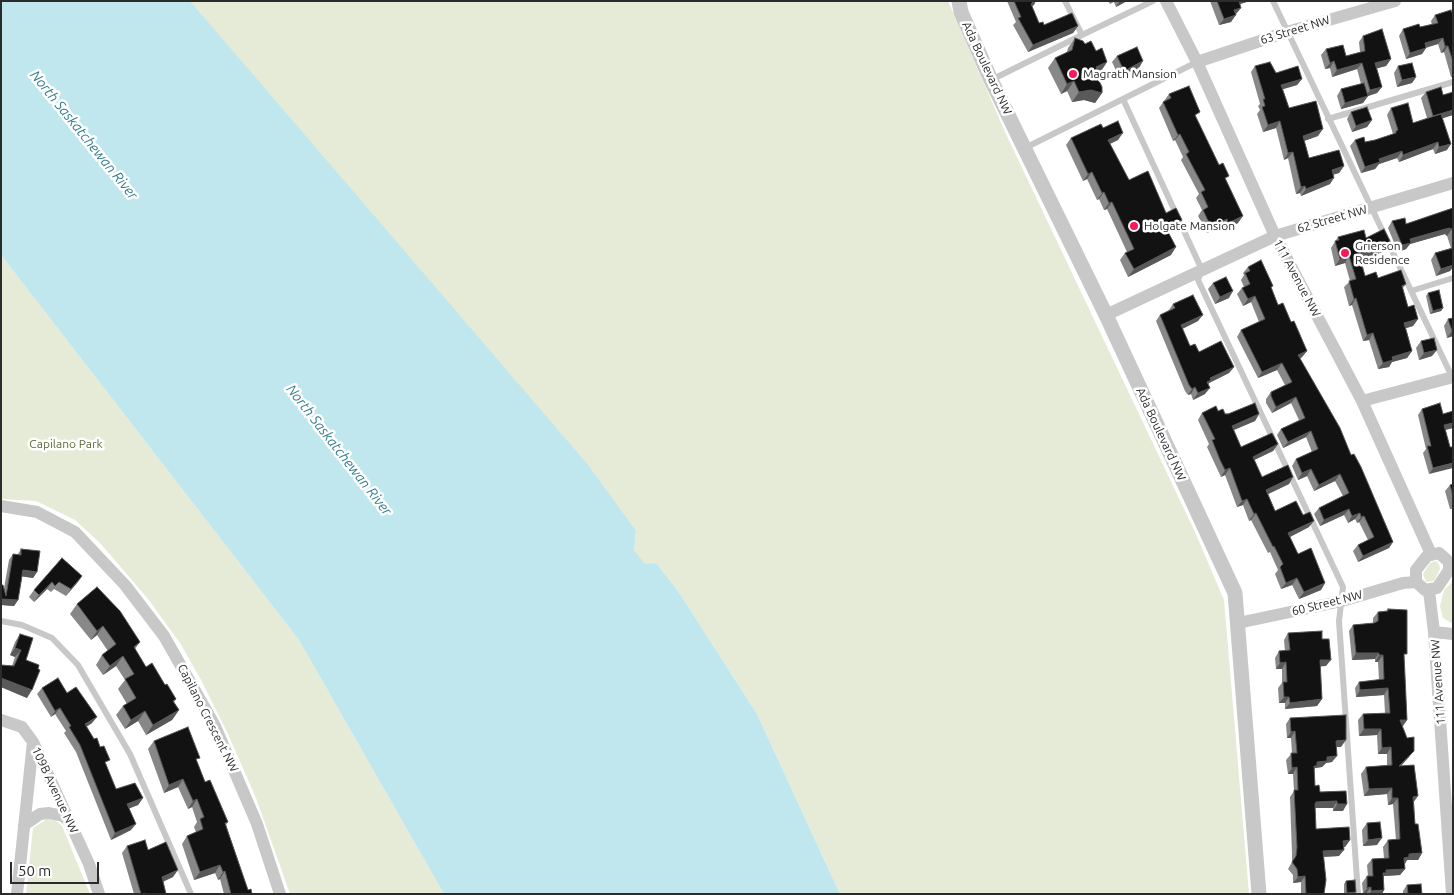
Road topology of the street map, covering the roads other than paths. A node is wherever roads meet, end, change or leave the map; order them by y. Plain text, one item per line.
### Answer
1 (959, 1) edge
2 (1065, 1) edge
3 (1153, 1) edge
4 (1166, 1) edge
5 (1273, 1) edge
6 (1395, 1) edge
7 (1287, 32) junction
8 (1082, 35) junction
9 (1196, 62) junction
10 (991, 80) junction
11 (1453, 82) edge
12 (1123, 99) junction
13 (1328, 119) junction
14 (1024, 148) junction
15 (1453, 183) edge
16 (1370, 208) junction
17 (1275, 236) junction
18 (1202, 270) junction
19 (1453, 278) edge
20 (1411, 290) junction
21 (1106, 315) junction
22 (1452, 377) edge
23 (1362, 401) junction
24 (1, 506) edge
25 (1431, 554) junction
26 (1451, 566) edge
27 (1416, 582) junction
28 (1429, 591) junction
29 (1342, 601) junction
30 (1, 621) edge
31 (1238, 623) junction
32 (1434, 632) junction
33 (1453, 634) edge
34 (1, 720) edge
35 (34, 742) junction
36 (1450, 815) edge
37 (71, 822) junction
38 (24, 825) junction
39 (17, 894) edge
40 (99, 894) edge
41 (191, 894) edge
42 (280, 894) edge
43 (1259, 894) edge
44 (1358, 894) edge
45 (1452, 894) edge

1 - 10 street, Ada Boulevard NW
2 - 8 lane
3 - 8 lane
4 - 9 street, 111 Avenue NW
5 - 7 lane
6 - 7 street, 63 Street NW
7 - 9 street, 63 Street NW
7 - 13 lane
8 - 10 lane
9 - 12 lane
9 - 17 street, 111 Avenue NW
10 - 14 street, Ada Boulevard NW
11 - 13 lane
12 - 14 lane
12 - 18 lane
13 - 16 lane
14 - 21 street, Ada Boulevard NW
15 - 16 street, 62 Street NW
16 - 17 street, 62 Street NW
16 - 20 lane
17 - 18 street, 62 Street NW
17 - 23 street, 111 Avenue NW
18 - 21 street, 62 Street NW
18 - 29 lane
19 - 20 lane
20 - 22 lane
21 - 31 street, Ada Boulevard NW
22 - 23 street
23 - 25 street, 111 Avenue NW
24 - 42 street, Capilano Crescent NW
25 - 26 street
25 - 27 street
26 - 28 street
27 - 28 street
27 - 29 street, 60 Street NW
28 - 32 street, 111 Avenue NW
29 - 31 street, 60 Street NW
29 - 44 lane
30 - 41 lane
31 - 43 street, Ada Boulevard NW
32 - 33 street
32 - 36 street, 111 Avenue NW
34 - 35 street
35 - 37 street, 109B Avenue NW
35 - 38 street, 109B Avenue NW
36 - 45 street, 111 Avenue NW
37 - 38 street
37 - 40 street, 109B Avenue NW
38 - 39 street, 109B Avenue NW

